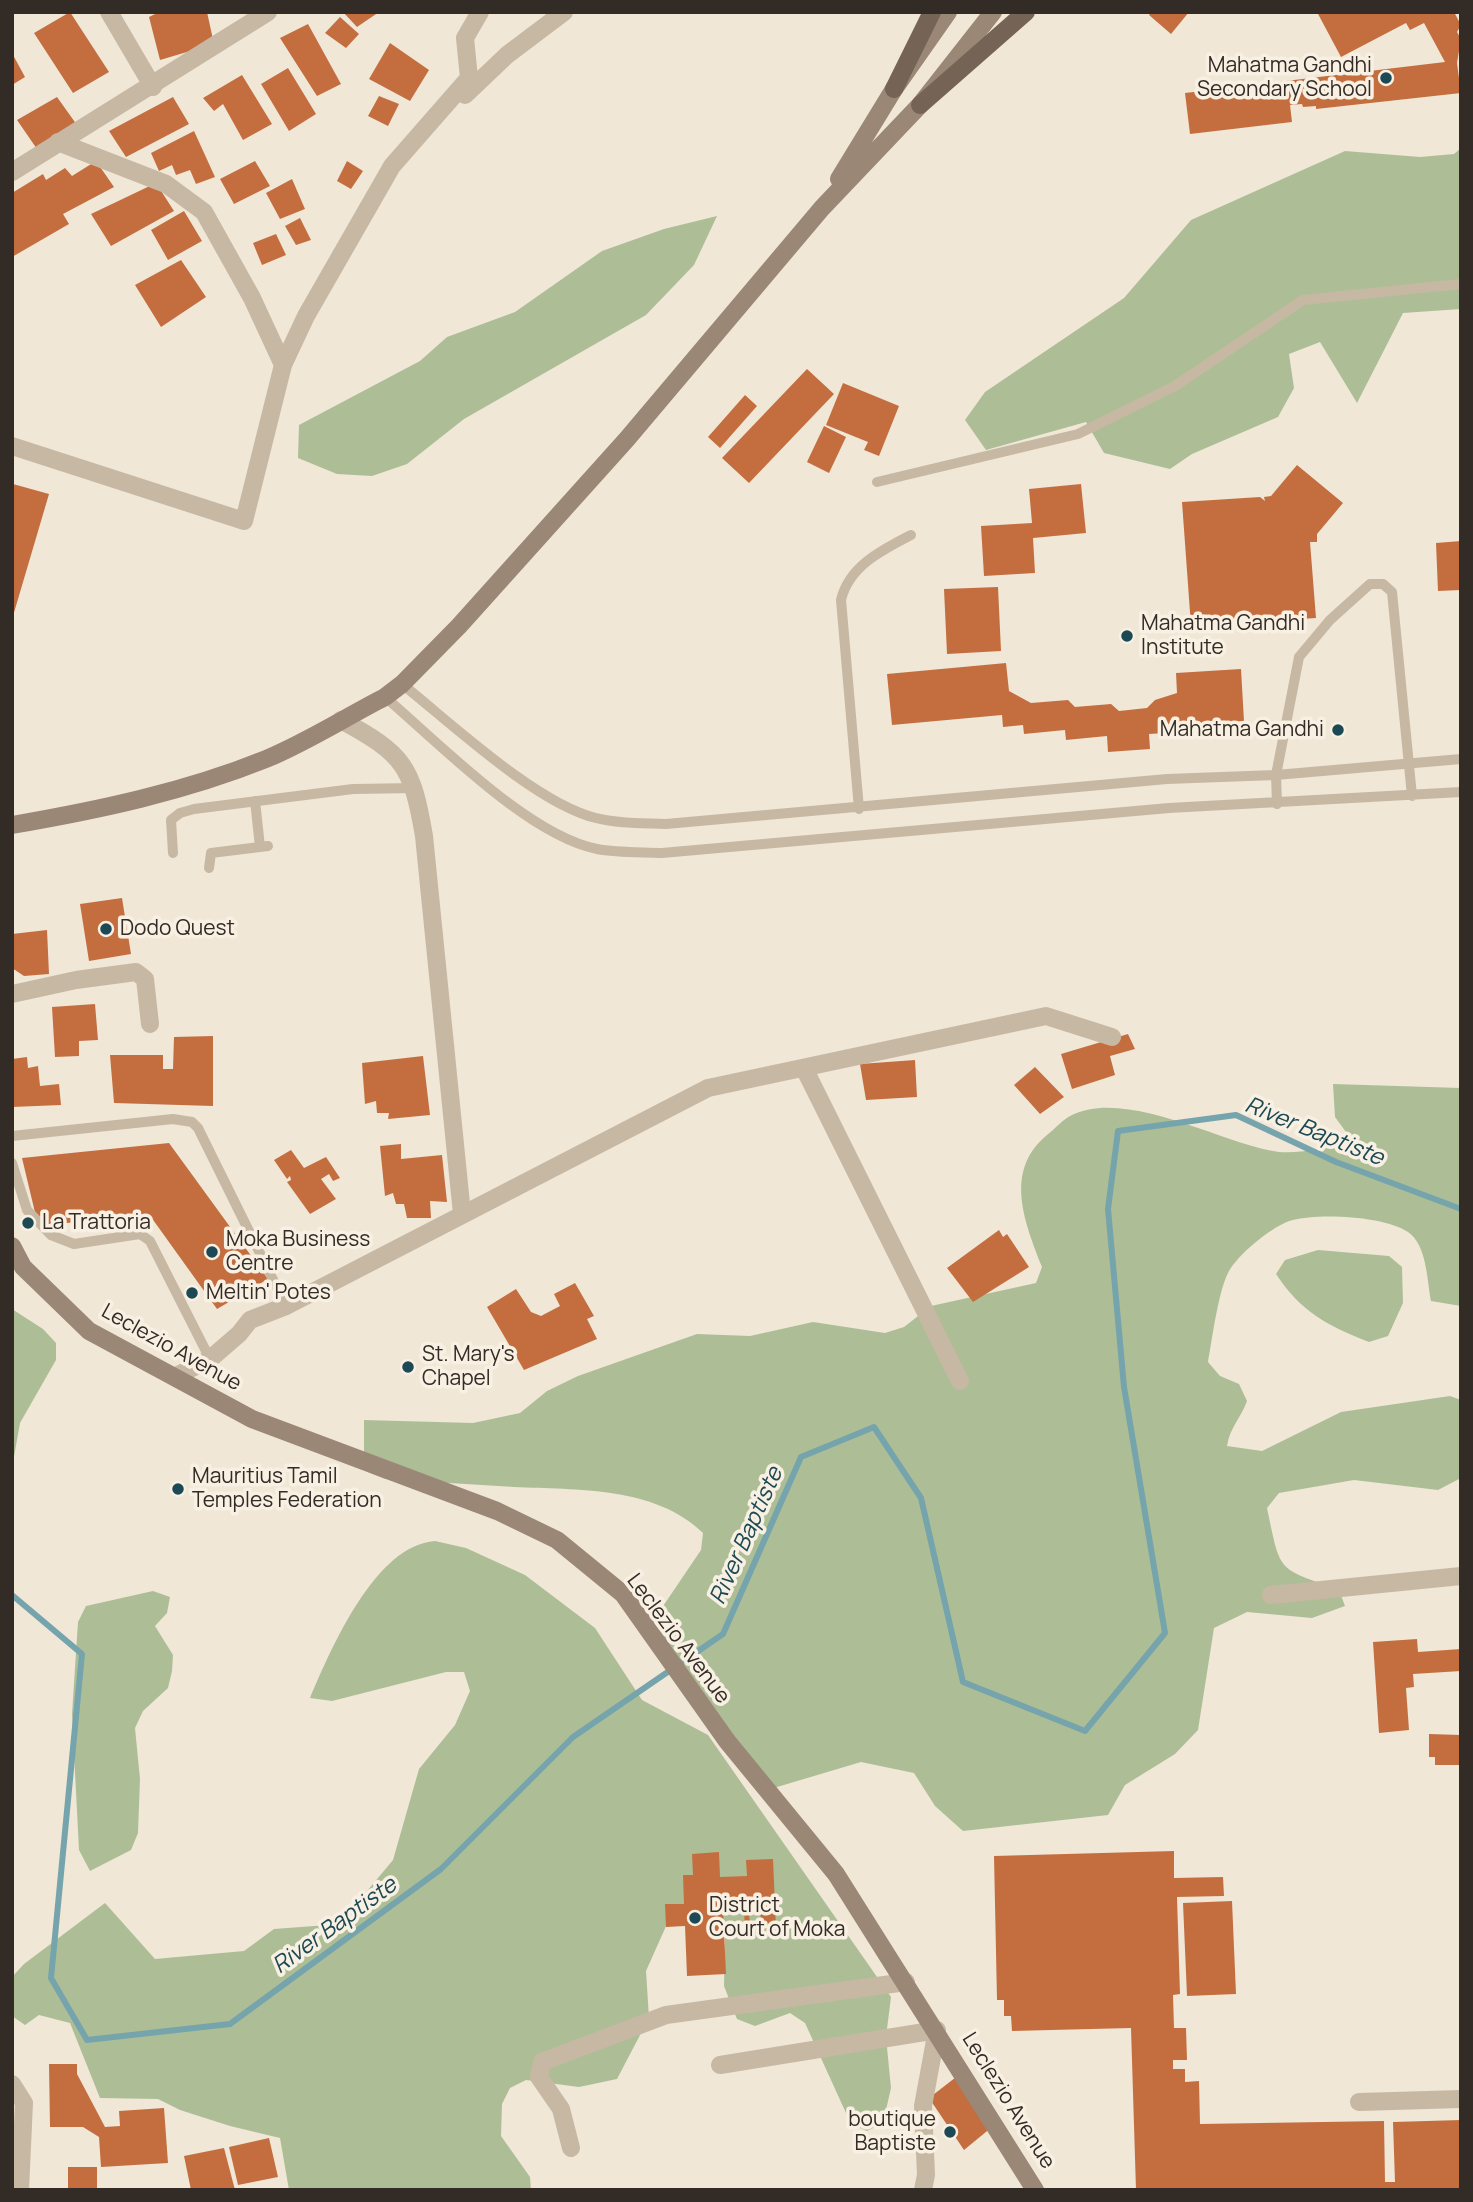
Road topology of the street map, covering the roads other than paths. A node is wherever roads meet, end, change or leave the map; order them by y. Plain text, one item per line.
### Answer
1 (109, 12) edge
2 (268, 12) edge
3 (480, 12) edge
4 (564, 12) edge
5 (932, 12) edge
6 (948, 12) edge
7 (993, 12) edge
8 (1026, 12) edge
9 (153, 87) junction
10 (894, 89) junction
11 (920, 106) junction
12 (58, 142) junction
13 (392, 166) junction
14 (12, 172) edge
15 (822, 208) junction
16 (1461, 284) edge
17 (283, 365) junction
18 (12, 446) edge
19 (877, 482) dead end
20 (911, 535) dead end
21 (402, 684) junction
22 (385, 697) junction
23 (341, 720) junction
24 (1461, 759) edge
25 (1411, 765) junction
26 (1276, 775) junction
27 (416, 788) junction
28 (1461, 792) edge
29 (1412, 796) junction
30 (255, 800) junction
31 (1277, 804) junction
32 (859, 809) junction
33 (12, 825) edge
34 (173, 853) dead end
35 (209, 868) dead end
36 (12, 994) edge
37 (149, 1024) dead end
38 (1112, 1037) dead end
39 (804, 1068) junction
40 (12, 1136) edge
41 (12, 1163) edge
42 (461, 1214) junction
43 (12, 1246) edge
44 (18, 1268) edge
45 (286, 1306) junction
46 (210, 1359) junction
47 (176, 1376) junction
48 (960, 1381) dead end
49 (1461, 1576) edge
50 (1271, 1595) dead end
51 (906, 1982) junction
52 (937, 2030) junction
53 (720, 2065) dead end
54 (12, 2084) edge
55 (1461, 2099) edge
56 (1359, 2102) dead end
57 (571, 2148) dead end
58 (20, 2190) edge
59 (923, 2190) edge
60 (1035, 2190) edge

1 - 9 street
2 - 9 street
3 - 13 street
4 - 13 street
5 - 10 main road
6 - 10 main road
7 - 11 main road
8 - 11 main road
9 - 12 street
10 - 15 main road
11 - 15 main road
12 - 14 street
12 - 17 street
13 - 17 street
15 - 21 main road
16 - 19 lane
17 - 18 street
20 - 32 lane
21 - 22 main road
21 - 32 lane
22 - 23 main road
22 - 31 lane
23 - 27 street
23 - 33 main road
24 - 25 lane
25 - 26 lane
25 - 26 lane
25 - 29 lane
26 - 31 lane
26 - 32 lane
27 - 30 lane
27 - 42 street
28 - 29 lane
29 - 31 lane
30 - 34 lane
30 - 35 lane
36 - 37 street
38 - 39 street
39 - 42 street
39 - 48 street
40 - 45 lane
41 - 46 lane
42 - 45 street
43 - 44 main road, Leclezio Avenue
44 - 47 main road, Leclezio Avenue
45 - 46 street
46 - 47 street
47 - 51 main road, Leclezio Avenue
49 - 50 street
51 - 52 main road, Leclezio Avenue
51 - 57 street
52 - 53 street
52 - 59 street
52 - 60 main road, Leclezio Avenue
54 - 58 street
55 - 56 street

